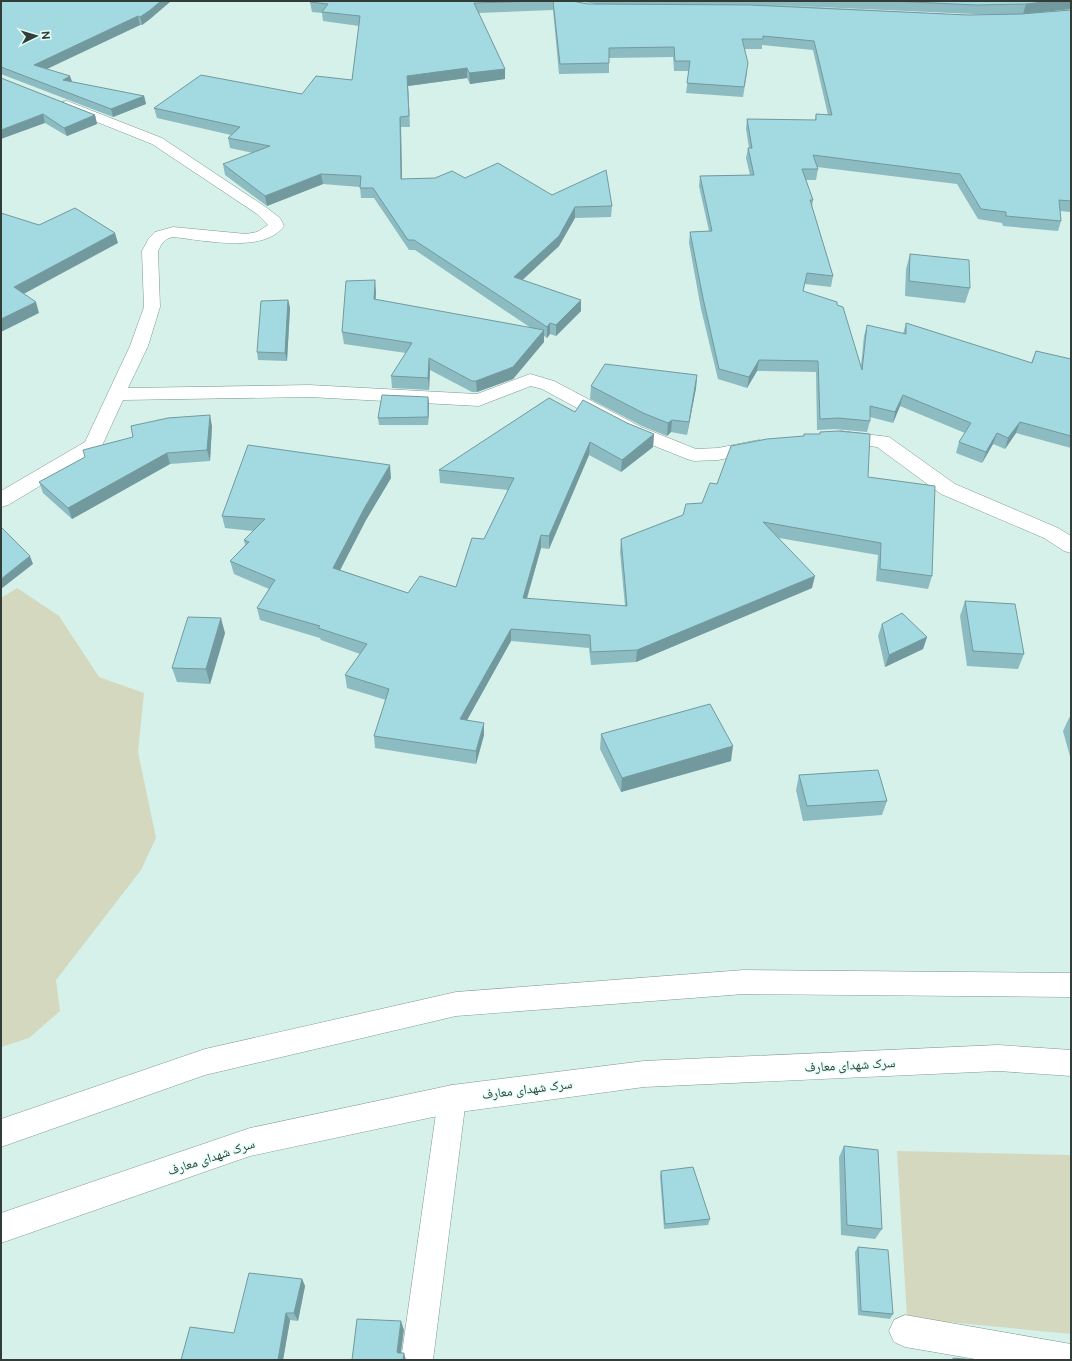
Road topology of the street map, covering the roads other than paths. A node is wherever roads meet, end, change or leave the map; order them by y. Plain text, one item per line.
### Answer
1 (56, 101) edge
2 (116, 394) junction
3 (828, 436) edge
4 (772, 443) edge
5 (1, 500) edge
6 (1071, 546) edge
7 (1071, 985) edge
8 (1071, 1063) edge
9 (452, 1099) junction
10 (1, 1133) edge
11 (1, 1228) edge
12 (904, 1331) dead end
13 (417, 1360) edge
14 (1071, 1360) edge

1 - 2 street
2 - 4 street
2 - 5 street
3 - 6 street
7 - 10 street
8 - 9 street, سرک شهدای معارف
9 - 11 street, سرک شهدای معارف
9 - 13 street
12 - 14 street

